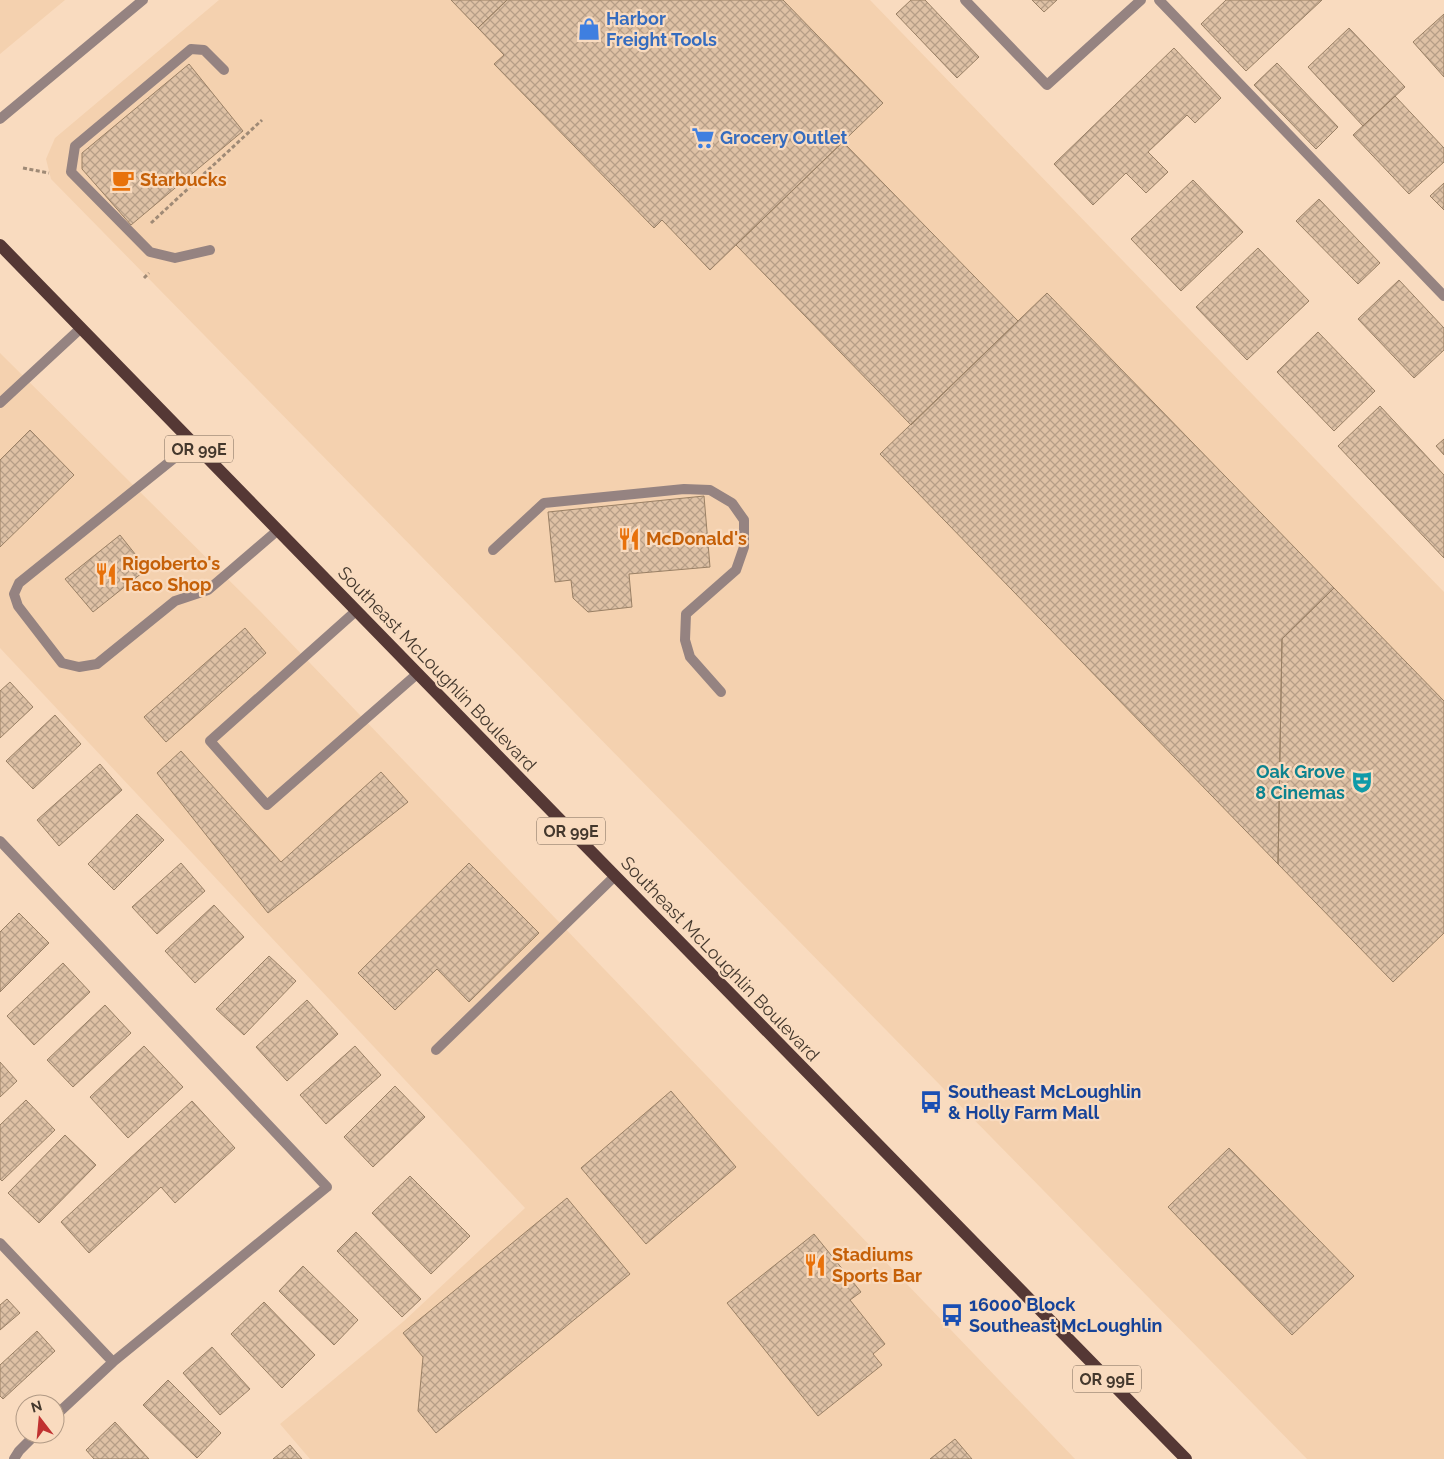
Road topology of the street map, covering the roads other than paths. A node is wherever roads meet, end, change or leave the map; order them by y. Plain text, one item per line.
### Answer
1 (143, 0) edge
2 (965, 0) edge
3 (1141, 0) edge
4 (1159, 0) edge
5 (224, 70) dead end
6 (0, 119) edge
7 (0, 244) edge
8 (210, 250) dead end
9 (1444, 296) edge
10 (81, 328) junction
11 (0, 403) edge
12 (193, 443) junction
13 (278, 530) junction
14 (493, 550) dead end
15 (356, 611) junction
16 (418, 674) junction
17 (721, 692) dead end
18 (0, 841) edge
19 (615, 876) junction
20 (436, 1050) dead end
21 (0, 1243) edge
22 (113, 1362) junction
23 (65, 1407) edge
24 (25, 1444) edge
25 (14, 1459) edge
26 (1186, 1459) edge

1 - 6 street
2 - 3 street
4 - 9 street
5 - 8 street
7 - 10 main road, Southeast McLoughlin Boulevard / OR 99E
10 - 11 street
10 - 12 main road, Southeast McLoughlin Boulevard / OR 99E
12 - 13 main road, Southeast McLoughlin Boulevard / OR 99E
12 - 13 street
13 - 15 main road, Southeast McLoughlin Boulevard / OR 99E
14 - 17 street
15 - 16 main road, Southeast McLoughlin Boulevard / OR 99E
15 - 16 street
16 - 19 main road, Southeast McLoughlin Boulevard / OR 99E
18 - 22 street
19 - 20 street
19 - 26 main road, Southeast McLoughlin Boulevard / OR 99E
21 - 22 street
22 - 23 street
24 - 25 street

